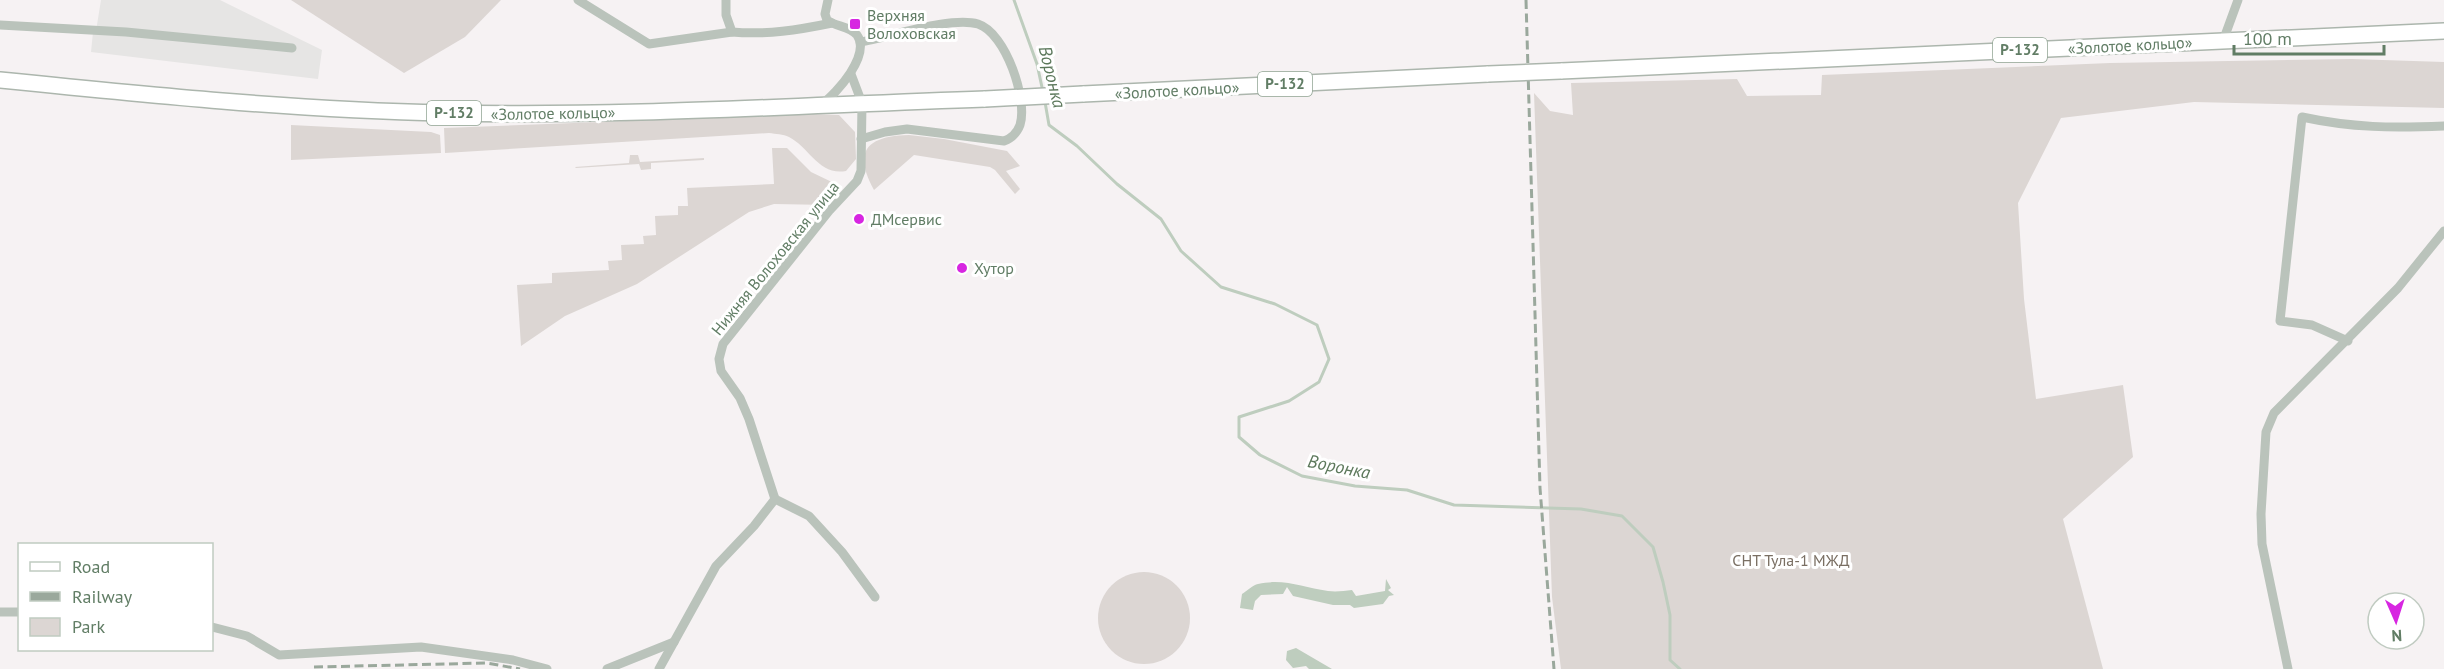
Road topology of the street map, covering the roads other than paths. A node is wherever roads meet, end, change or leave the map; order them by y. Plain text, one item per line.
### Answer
1 (578, 0) edge
2 (726, 0) edge
3 (828, 0) edge
4 (2238, 0) edge
5 (832, 23) junction
6 (0, 24) edge
7 (2444, 31) edge
8 (732, 32) junction
9 (2223, 41) junction
10 (860, 42) junction
11 (292, 48) dead end
12 (851, 74) junction
13 (0, 80) edge
14 (862, 103) junction
15 (822, 104) junction
16 (2444, 126) edge
17 (861, 139) junction
18 (2444, 231) edge
19 (2348, 340) junction
20 (775, 499) junction
21 (875, 597) dead end
22 (0, 612) edge
23 (18, 612) edge
24 (213, 627) edge
25 (674, 642) junction
26 (547, 669) edge
27 (607, 669) edge
28 (659, 669) edge
29 (2288, 669) edge

1 - 8 street
2 - 8 street
3 - 5 street
4 - 9 street
5 - 8 street
5 - 10 street
6 - 11 street
7 - 9 main road, «Золотое кольцо» / Р-132
9 - 14 main road, «Золотое кольцо» / Р-132, bridge
10 - 12 street
10 - 17 street
12 - 14 street
12 - 15 street
13 - 15 main road, «Золотое кольцо» / Р-132
14 - 15 main road, «Золотое кольцо» / Р-132
14 - 17 street, Нижняя Волоховская улица
16 - 19 street
17 - 20 street, Нижняя Волоховская улица
18 - 19 street
19 - 29 street
20 - 21 street
20 - 25 street
22 - 23 street
24 - 26 street
25 - 27 street
25 - 28 street

